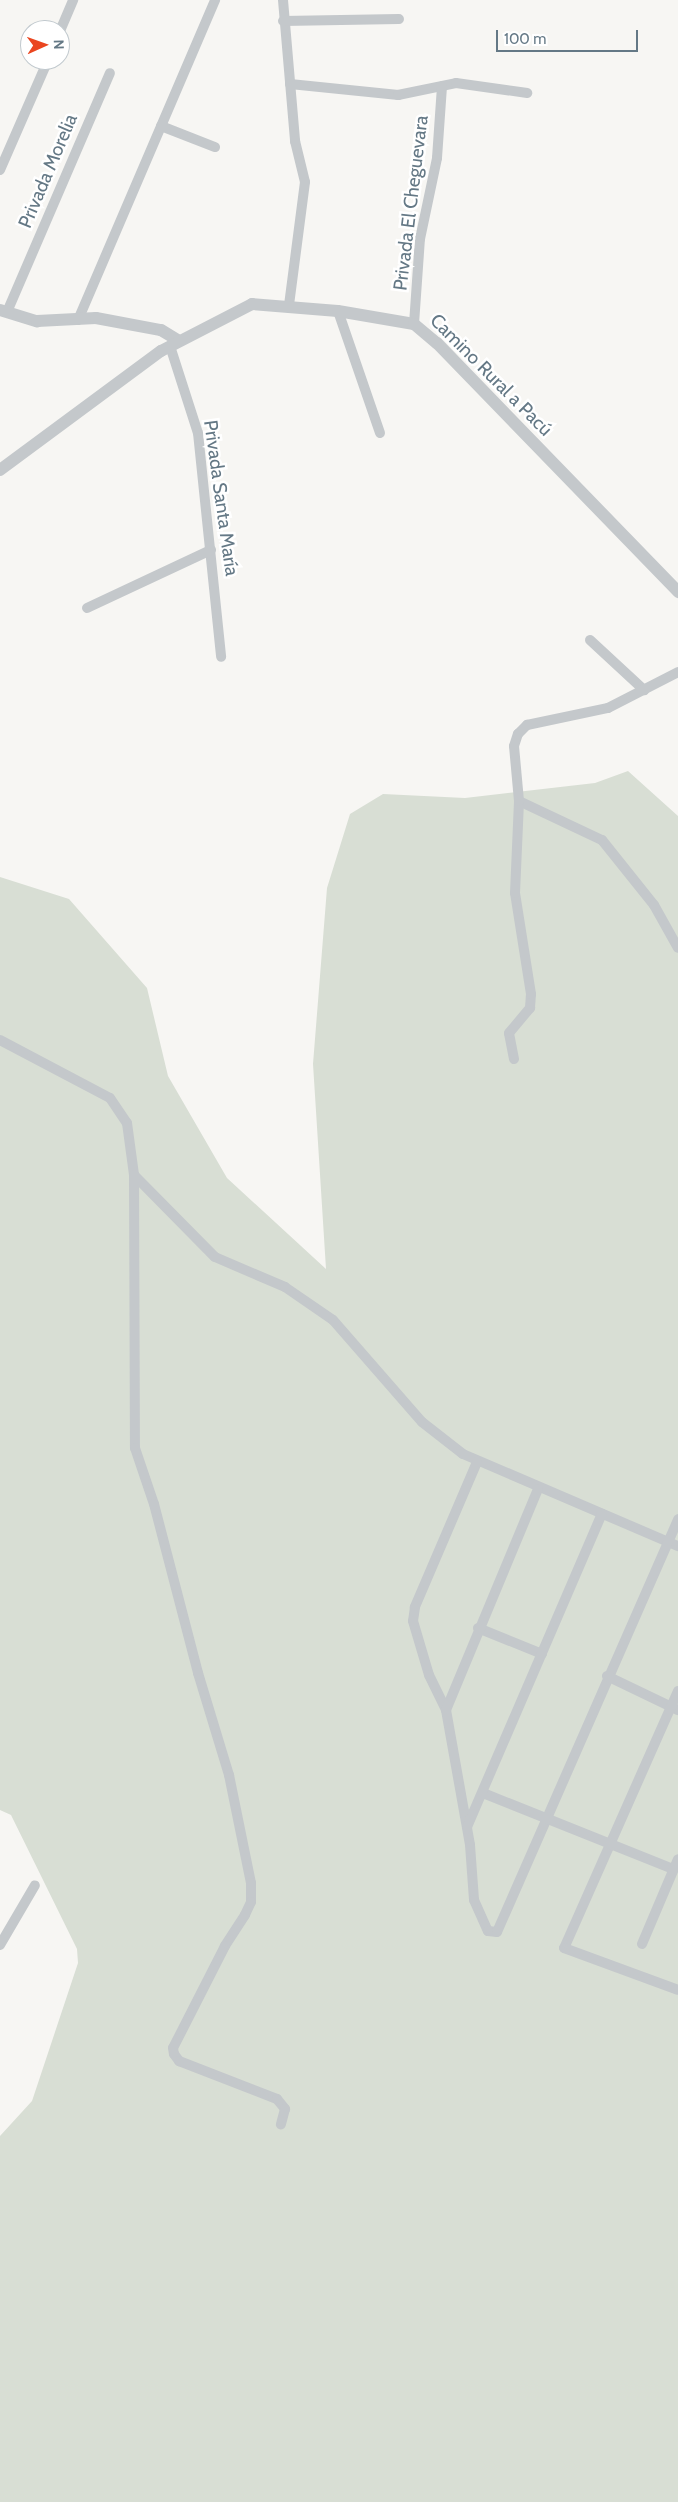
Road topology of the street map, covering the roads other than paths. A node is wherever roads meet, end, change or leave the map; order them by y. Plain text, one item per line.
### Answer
1 (73, 0) edge
2 (215, 0) edge
3 (282, 0) edge
4 (399, 19) dead end
5 (65, 20) edge
6 (283, 21) junction
7 (44, 70) edge
8 (110, 73) dead end
9 (290, 84) junction
10 (442, 86) junction
11 (527, 93) dead end
12 (161, 126) junction
13 (215, 147) dead end
14 (0, 170) edge
15 (289, 306) junction
16 (4, 311) edge
17 (338, 311) junction
18 (78, 320) junction
19 (414, 324) junction
20 (174, 343) junction
21 (380, 432) dead end
22 (0, 470) edge
23 (210, 550) junction
24 (678, 592) edge
25 (87, 608) dead end
26 (590, 640) dead end
27 (221, 657) dead end
28 (678, 672) edge
29 (644, 690) junction
30 (519, 801) junction
31 (678, 948) edge
32 (0, 1040) edge
33 (514, 1059) dead end
34 (134, 1175) junction
35 (477, 1462) junction
36 (538, 1489) junction
37 (602, 1514) junction
38 (678, 1519) edge
39 (667, 1541) junction
40 (678, 1546) edge
41 (478, 1628) junction
42 (542, 1654) junction
43 (607, 1676) junction
44 (678, 1691) edge
45 (674, 1709) edge
46 (446, 1710) junction
47 (483, 1793) junction
48 (545, 1818) junction
49 (467, 1827) junction
50 (609, 1844) junction
51 (676, 1864) edge
52 (35, 1885) dead end
53 (1, 1942) edge
54 (642, 1944) dead end
55 (678, 1990) edge
56 (281, 2124) dead end

1 - 5 street
2 - 12 street
3 - 6 street
4 - 6 street
6 - 9 street
7 - 14 street
8 - 16 street, Privada Morelia
9 - 10 street
9 - 15 street
10 - 11 street
10 - 19 street, Privada El Cheguevara
12 - 13 street
12 - 18 street
15 - 17 street, Camino Rural a Pacú
15 - 20 street, Camino Rural a Pacú
16 - 18 street
17 - 19 street, Camino Rural a Pacú
17 - 21 street
18 - 20 street
19 - 24 street, Camino Rural a Pacú
20 - 22 street, Camino Rural a Pacú
20 - 23 street, Privada Santa María
23 - 25 street
23 - 27 street, Privada Santa María
26 - 29 street
28 - 29 street
29 - 30 street
30 - 31 street
30 - 33 street
32 - 34 street
34 - 35 street
34 - 56 street
35 - 36 street
35 - 46 street
36 - 37 street
36 - 41 street
37 - 39 street
37 - 42 street
38 - 39 street
39 - 40 street
39 - 43 street
41 - 42 street
41 - 46 street
42 - 47 street
43 - 45 street
43 - 48 street
44 - 45 street
45 - 50 street
46 - 49 street
47 - 48 street
47 - 49 street
48 - 49 street
48 - 50 street
50 - 51 street
50 - 55 street
51 - 54 street
52 - 53 street

